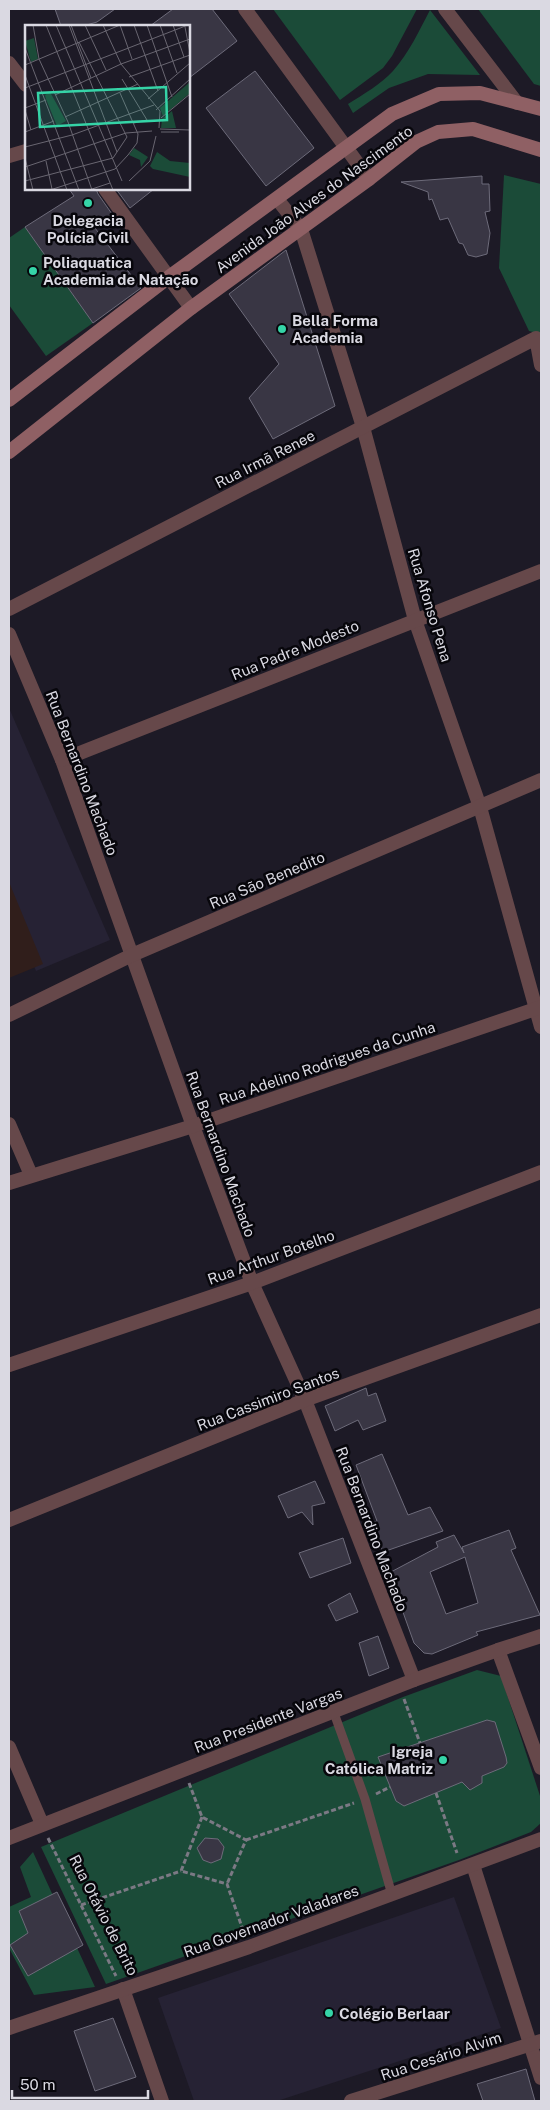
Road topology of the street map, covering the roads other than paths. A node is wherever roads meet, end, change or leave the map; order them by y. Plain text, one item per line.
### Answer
1 (245, 9) edge
2 (445, 9) edge
3 (9, 63) edge
4 (25, 84) edge
5 (517, 103) junction
6 (541, 110) edge
7 (346, 147) junction
8 (541, 150) edge
9 (25, 151) edge
10 (9, 156) edge
11 (369, 179) junction
12 (106, 190) edge
13 (277, 199) junction
14 (301, 229) junction
15 (169, 277) junction
16 (192, 308) junction
17 (541, 366) edge
18 (9, 400) edge
19 (362, 427) junction
20 (9, 452) edge
21 (541, 571) edge
22 (9, 609) edge
23 (415, 620) junction
24 (9, 634) edge
25 (62, 760) junction
26 (541, 780) edge
27 (480, 807) junction
28 (132, 955) junction
29 (538, 1008) edge
30 (9, 1015) edge
31 (541, 1027) edge
32 (9, 1124) edge
33 (193, 1126) junction
34 (541, 1172) edge
35 (31, 1175) junction
36 (9, 1183) edge
37 (252, 1283) junction
38 (541, 1315) edge
39 (9, 1365) edge
40 (305, 1400) junction
41 (9, 1520) edge
42 (541, 1636) edge
43 (498, 1650) junction
44 (414, 1680) junction
45 (334, 1713) junction
46 (9, 1747) edge
47 (541, 1768) edge
48 (42, 1824) junction
49 (9, 1838) edge
50 (541, 1839) edge
51 (468, 1867) junction
52 (392, 1895) junction
53 (123, 1989) junction
54 (9, 2028) edge
55 (536, 2043) edge
56 (541, 2078) edge
57 (162, 2101) edge
58 (351, 2101) edge

1 - 7 street
2 - 5 street
3 - 4 street
5 - 6 main road
5 - 7 main road
7 - 11 street
7 - 13 main road
8 - 11 main road, Avenida João Alves do Nascimento
9 - 10 street
11 - 14 main road, Avenida João Alves do Nascimento
12 - 15 street
13 - 14 street, Rua Afonso Pena
13 - 15 main road
14 - 16 main road, Avenida João Alves do Nascimento
14 - 19 street, Rua Afonso Pena
15 - 16 street
15 - 18 main road
16 - 20 main road, Avenida João Alves do Nascimento
17 - 19 street, Rua Irmã Renee
19 - 22 street, Rua Irmã Renee
19 - 23 street, Rua Afonso Pena
21 - 23 street, Rua Padre Modesto
23 - 25 street, Rua Padre Modesto
23 - 27 street, Rua Afonso Pena
24 - 25 street, Rua Bernardino Machado
25 - 28 street, Rua Bernardino Machado
26 - 27 street, Rua São Benedito
27 - 28 street, Rua São Benedito
27 - 29 street, Rua Afonso Pena
28 - 30 street, Rua São Benedito
28 - 33 street, Rua Bernardino Machado
29 - 31 street, Rua Afonso Pena
29 - 33 street, Rua Adelino Rodrigues da Cunha
32 - 35 street
33 - 35 street, Rua Adelino Rodrigues da Cunha
33 - 37 street, Rua Bernardino Machado
34 - 37 street, Rua Arthur Botelho
35 - 36 street, Rua Adelino Rodrigues da Cunha
37 - 39 street, Rua Arthur Botelho
37 - 40 street, Rua Bernardino Machado
38 - 40 street, Rua Cassimiro Santos
40 - 41 street, Rua Cassimiro Santos
40 - 44 street, Rua Bernardino Machado
42 - 43 street, Rua Presidente Vargas
43 - 44 street, Rua Presidente Vargas
43 - 47 street
44 - 45 street, Rua Presidente Vargas
45 - 48 street, Rua Presidente Vargas
45 - 52 lane
46 - 48 street
48 - 49 street, Rua Presidente Vargas
50 - 51 street, Rua Governador Valadares
51 - 52 street, Rua Governador Valadares
51 - 55 street
52 - 53 street, Rua Governador Valadares
53 - 54 street, Rua Governador Valadares
53 - 57 street, Rua Otávio de Brito
55 - 56 street
55 - 58 street, Rua Cesário Alvim

